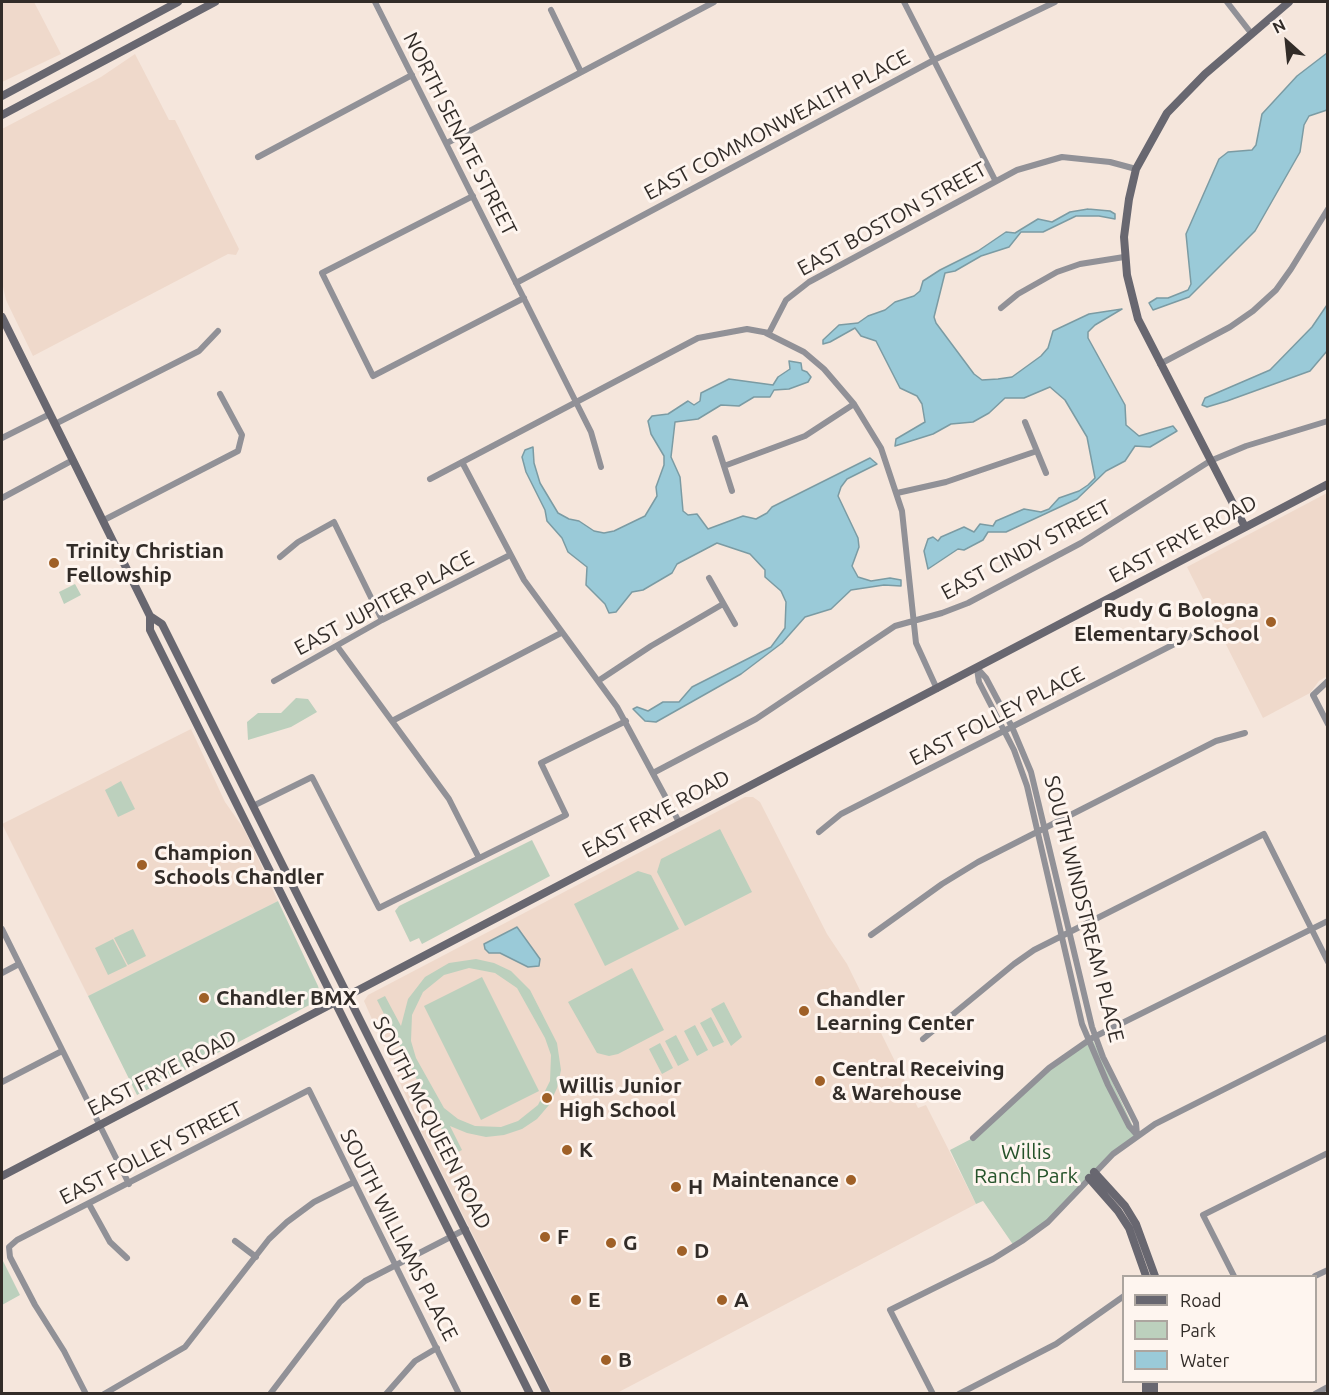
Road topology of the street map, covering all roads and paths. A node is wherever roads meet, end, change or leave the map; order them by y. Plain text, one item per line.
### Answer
1 (178, 2) edge
2 (215, 2) edge
3 (375, 2) edge
4 (714, 2) edge
5 (904, 2) edge
6 (1055, 2) edge
7 (1227, 2) edge
8 (1289, 2) edge
9 (551, 10) dead end
10 (137, 24) junction
11 (1251, 33) junction
12 (145, 39) junction
13 (934, 60) junction
14 (581, 72) junction
15 (412, 75) junction
16 (2, 96) edge
17 (2, 115) edge
18 (447, 143) junction
19 (258, 157) dead end
20 (1136, 169) junction
21 (994, 180) junction
22 (473, 196) junction
23 (1328, 209) edge
24 (1124, 257) junction
25 (516, 282) junction
26 (524, 298) junction
27 (1001, 308) dead end
28 (2, 317) edge
29 (218, 331) dead end
30 (766, 333) junction
31 (1160, 364) junction
32 (220, 394) dead end
33 (577, 403) junction
34 (854, 404) junction
35 (50, 414) junction
36 (1328, 421) edge
37 (1025, 422) dead end
38 (55, 424) junction
39 (2, 438) edge
40 (715, 438) dead end
41 (1036, 450) junction
42 (73, 460) junction
43 (1210, 460) junction
44 (462, 462) junction
45 (724, 466) junction
46 (601, 467) dead end
47 (1046, 473) dead end
48 (429, 479) dead end
49 (1328, 484) edge
50 (732, 491) dead end
51 (897, 493) junction
52 (2, 498) edge
53 (104, 520) junction
54 (1245, 527) junction
55 (510, 555) junction
56 (280, 557) dead end
57 (709, 578) dead end
58 (723, 604) junction
59 (150, 616) junction
60 (382, 620) junction
61 (913, 620) junction
62 (735, 624) dead end
63 (561, 633) junction
64 (1194, 634) dead end
65 (337, 646) junction
66 (977, 668) junction
67 (274, 681) dead end
68 (598, 681) junction
69 (1328, 681) edge
70 (937, 689) junction
71 (392, 721) junction
72 (626, 721) junction
73 (1328, 724) edge
74 (1012, 727) junction
75 (1004, 731) junction
76 (1245, 733) dead end
77 (653, 773) junction
78 (253, 806) junction
79 (242, 811) junction
80 (679, 822) junction
81 (1046, 828) junction
82 (1038, 831) junction
83 (819, 832) dead end
84 (479, 858) junction
85 (1328, 921) edge
86 (1312, 929) junction
87 (2, 930) edge
88 (1069, 933) junction
89 (871, 935) dead end
90 (1062, 936) junction
91 (1328, 962) edge
92 (19, 964) junction
93 (2, 973) edge
94 (348, 996) junction
95 (336, 1003) junction
96 (1095, 1036) junction
97 (1328, 1037) edge
98 (923, 1039) dead end
99 (1088, 1040) junction
100 (62, 1051) junction
101 (2, 1082) edge
102 (309, 1090) joint
103 (99, 1126) junction
104 (1137, 1135) junction
105 (973, 1138) dead end
106 (1328, 1153) edge
107 (1091, 1175) junction
108 (2, 1176) edge
109 (354, 1182) junction
110 (129, 1184) junction
111 (89, 1204) junction
112 (466, 1229) junction
113 (451, 1238) junction
114 (235, 1241) dead end
115 (256, 1257) junction
116 (127, 1258) dead end
117 (395, 1264) junction
118 (1146, 1275) edge
119 (1155, 1275) edge
120 (1233, 1275) edge
121 (1122, 1297) edge
122 (437, 1348) junction
123 (1328, 1387) edge
124 (86, 1394) edge
125 (104, 1394) edge
126 (270, 1394) edge
127 (386, 1394) edge
128 (459, 1394) edge
129 (530, 1394) edge
130 (547, 1394) edge
131 (933, 1394) edge
132 (959, 1394) edge
133 (1315, 1394) edge

1 - 10 main road
2 - 12 main road
3 - 15 street, NORTH SENATE STREET
4 - 14 street
5 - 13 street
6 - 13 street, EAST COMMONWEALTH PLACE
7 - 11 street
8 - 11 main road
9 - 14 street
10 - 12 main road
10 - 16 main road
11 - 20 main road
12 - 17 main road
13 - 21 street
13 - 25 street, EAST COMMONWEALTH PLACE
14 - 18 street
15 - 18 street, NORTH SENATE STREET
15 - 19 street
18 - 22 street, NORTH SENATE STREET
20 - 21 street, EAST BOSTON STREET
20 - 24 main road
21 - 30 street, EAST BOSTON STREET
22 - 25 street, NORTH SENATE STREET
22 - 26 street
23 - 31 street
24 - 27 street
24 - 31 main road
25 - 26 street, NORTH SENATE STREET
26 - 33 street, NORTH SENATE STREET
28 - 35 main road, SOUTH MCQUEEN ROAD
29 - 38 street
30 - 33 street
30 - 34 street
31 - 43 main road
32 - 53 street
33 - 44 street
33 - 46 street, NORTH SENATE STREET
34 - 45 street
34 - 51 street
35 - 38 main road, SOUTH MCQUEEN ROAD
35 - 39 street
36 - 43 street, EAST CINDY STREET
37 - 41 street
38 - 42 main road, SOUTH MCQUEEN ROAD
40 - 45 street
41 - 47 street
41 - 51 street
42 - 52 street
42 - 53 main road, SOUTH MCQUEEN ROAD
43 - 54 main road
43 - 61 street, EAST CINDY STREET
44 - 48 street
44 - 55 street
45 - 50 street
49 - 54 main road, EAST FRYE ROAD
51 - 61 street
53 - 59 main road, SOUTH MCQUEEN ROAD
54 - 66 main road, EAST FRYE ROAD
55 - 60 street, EAST JUPITER PLACE
55 - 63 street
56 - 60 street
57 - 58 street
58 - 62 street
58 - 68 street
59 - 78 main road, SOUTH MCQUEEN ROAD
59 - 79 main road, SOUTH MCQUEEN ROAD
60 - 65 street, EAST JUPITER PLACE
61 - 70 street
61 - 77 street, EAST CINDY STREET
63 - 68 street
63 - 71 street
64 - 74 street, EAST FOLLEY PLACE
65 - 67 street, EAST JUPITER PLACE
65 - 71 street
66 - 70 main road, EAST FRYE ROAD
66 - 74 street, SOUTH WINDSTREAM PLACE
66 - 75 street, SOUTH WINDSTREAM PLACE
68 - 72 street
69 - 73 street
70 - 80 main road, EAST FRYE ROAD
71 - 84 street
72 - 77 street
72 - 84 street
74 - 75 street, EAST FOLLEY PLACE
74 - 81 street, SOUTH WINDSTREAM PLACE
75 - 82 street, SOUTH WINDSTREAM PLACE
75 - 83 street, EAST FOLLEY PLACE
76 - 81 street
77 - 80 street
78 - 79 main road
78 - 84 street
78 - 94 main road, SOUTH MCQUEEN ROAD
79 - 95 main road, SOUTH MCQUEEN ROAD
80 - 94 main road, EAST FRYE ROAD
81 - 82 street
81 - 88 street, SOUTH WINDSTREAM PLACE
82 - 89 street
82 - 90 street, SOUTH WINDSTREAM PLACE
85 - 86 street
86 - 88 street
86 - 91 street
86 - 96 street
87 - 92 street
88 - 90 street
88 - 96 street, SOUTH WINDSTREAM PLACE
90 - 98 street
90 - 99 street, SOUTH WINDSTREAM PLACE
92 - 93 street
92 - 100 street
94 - 95 main road, EAST FRYE ROAD
94 - 112 main road, SOUTH MCQUEEN ROAD
95 - 103 main road, EAST FRYE ROAD
95 - 113 main road, SOUTH MCQUEEN ROAD
96 - 99 street
96 - 104 street, SOUTH WINDSTREAM PLACE
97 - 104 street
99 - 104 street, SOUTH WINDSTREAM PLACE
99 - 105 street
100 - 101 street
100 - 103 street
102 - 109 street, SOUTH WILLIAMS PLACE
102 - 110 street, EAST FOLLEY STREET
103 - 108 main road, EAST FRYE ROAD
103 - 110 street
104 - 107 street
106 - 120 street
107 - 118 main road
107 - 119 main road
107 - 131 street
109 - 115 street
109 - 117 street, SOUTH WILLIAMS PLACE
110 - 111 street, EAST FOLLEY STREET
111 - 116 street
111 - 124 street, EAST FOLLEY STREET
112 - 113 street
112 - 130 main road, SOUTH MCQUEEN ROAD
113 - 117 street
113 - 129 main road, SOUTH MCQUEEN ROAD
114 - 115 street
115 - 125 street
117 - 122 street, SOUTH WILLIAMS PLACE
117 - 126 street
121 - 132 street
122 - 127 street
122 - 128 street, SOUTH WILLIAMS PLACE
123 - 133 street

